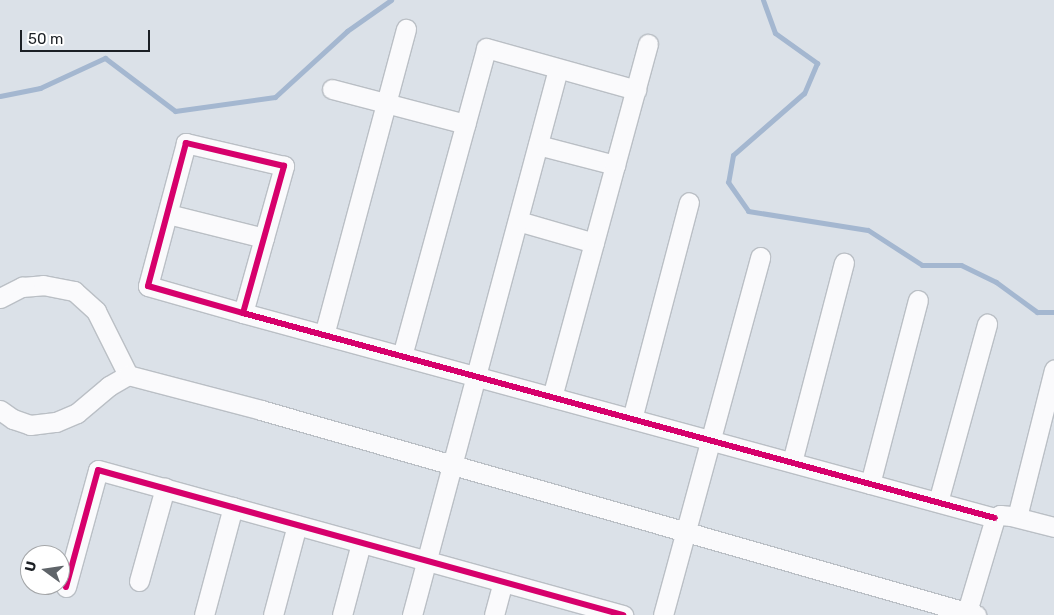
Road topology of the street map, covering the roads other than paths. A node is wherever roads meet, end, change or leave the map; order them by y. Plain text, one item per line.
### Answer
1 (406, 29) dead end
2 (648, 44) dead end
3 (558, 69) junction
4 (332, 89) dead end
5 (636, 90) junction
6 (386, 103) junction
7 (465, 124) junction
8 (538, 145) junction
9 (615, 165) junction
10 (689, 202) dead end
11 (168, 214) junction
12 (518, 221) junction
13 (264, 238) junction
14 (594, 243) junction
15 (760, 257) dead end
16 (844, 263) dead end
17 (0, 298) edge
18 (918, 300) dead end
19 (243, 313) junction
20 (987, 324) dead end
21 (324, 335) junction
22 (402, 356) junction
23 (1054, 370) edge
24 (128, 375) junction
25 (477, 376) junction
26 (552, 397) junction
27 (0, 410) edge
28 (632, 419) junction
29 (710, 440) junction
30 (792, 462) junction
31 (454, 464) junction
32 (870, 484) junction
33 (165, 488) junction
34 (938, 502) junction
35 (233, 507) junction
36 (995, 518) junction
37 (1017, 518) junction
38 (297, 525) junction
39 (1054, 527) edge
40 (685, 530) junction
41 (362, 543) junction
42 (426, 561) junction
43 (70, 572) edge
44 (139, 581) dead end
45 (503, 582) junction
46 (577, 609) edge
47 (970, 614) edge
48 (204, 615) edge
49 (273, 615) edge
50 (342, 615) edge
51 (412, 615) edge
52 (494, 615) edge
53 (623, 615) edge
54 (662, 615) edge

1 - 6 street
2 - 5 street
3 - 5 street
3 - 7 street
3 - 8 street
4 - 6 street
5 - 9 street
6 - 7 street
6 - 21 street
7 - 22 street
8 - 9 street
8 - 12 street
9 - 14 street
10 - 28 street
11 - 13 street
11 - 13 street
11 - 19 street
12 - 14 street
12 - 25 street
13 - 19 street
14 - 26 street
15 - 29 street
16 - 30 street
17 - 24 street
18 - 32 street
19 - 21 street
20 - 34 street
21 - 22 street
22 - 25 street
23 - 37 street
24 - 27 street
24 - 31 street
25 - 26 street
25 - 31 street
26 - 28 street
28 - 29 street
29 - 30 street
29 - 40 street
30 - 32 street
31 - 40 street
31 - 42 street
32 - 34 street
33 - 35 street
33 - 43 street
33 - 44 street
34 - 36 street
35 - 38 street
35 - 48 street
36 - 37 street
36 - 47 street
37 - 39 street
38 - 41 street
38 - 49 street
40 - 47 street
40 - 54 street
41 - 42 street
41 - 50 street
42 - 45 street
42 - 51 street
45 - 46 street
45 - 52 street
46 - 53 street

